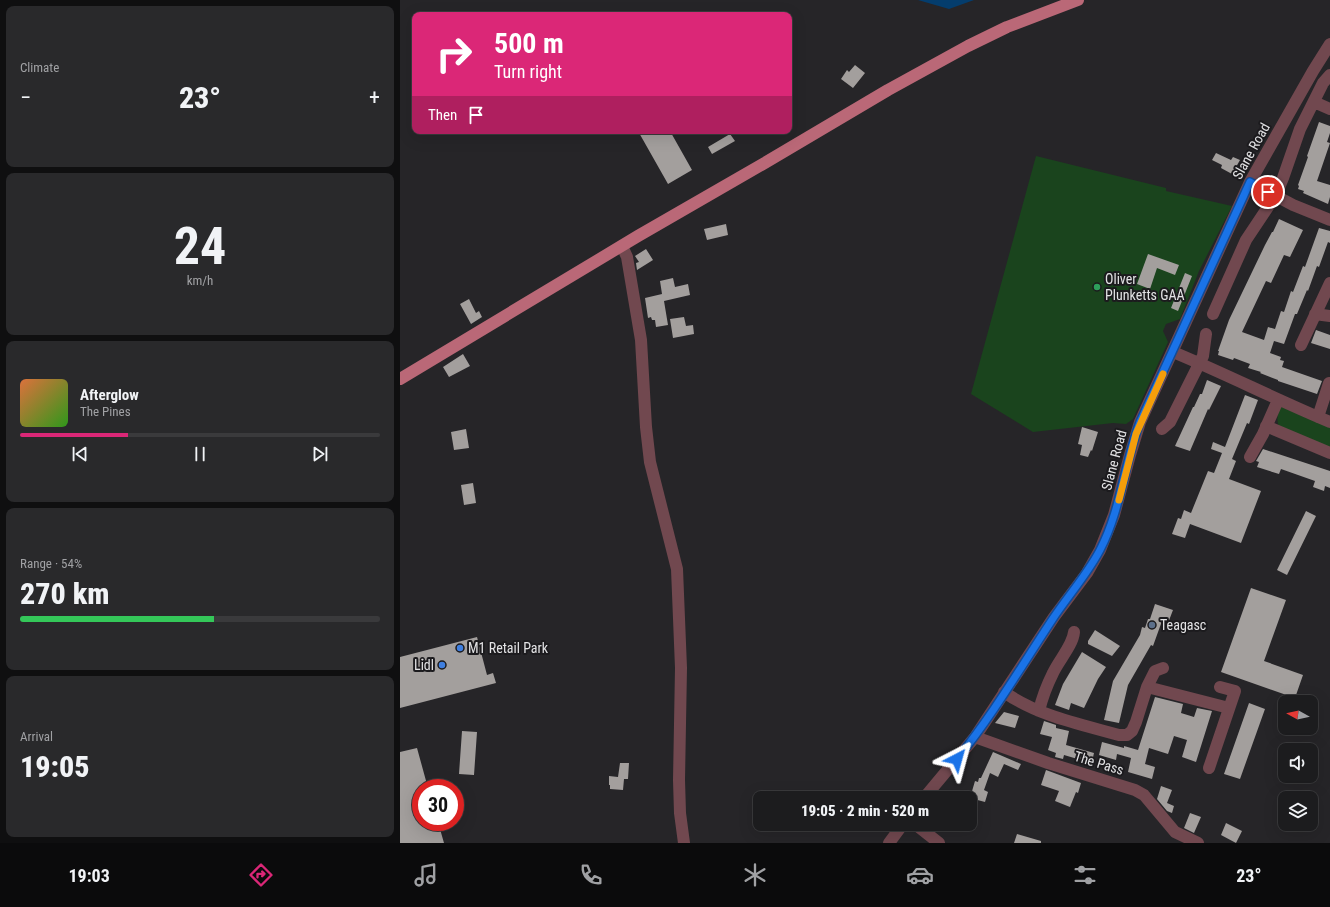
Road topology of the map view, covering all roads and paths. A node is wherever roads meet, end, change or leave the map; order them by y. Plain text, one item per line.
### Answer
1 (1078, 0) edge
2 (1330, 44) edge
3 (1330, 75) edge
4 (1314, 102) junction
5 (1330, 109) edge
6 (1250, 182) junction
7 (1276, 195) junction
8 (1330, 220) edge
9 (622, 246) junction
10 (1330, 283) edge
11 (1213, 314) dead end
12 (1315, 314) junction
13 (1330, 316) edge
14 (1206, 334) dead end
15 (1301, 345) dead end
16 (1173, 352) junction
17 (1199, 363) junction
18 (400, 379) edge
19 (1329, 383) dead end
20 (1278, 400) junction
21 (1318, 417) junction
22 (1330, 422) edge
23 (1266, 426) junction
24 (1162, 429) dead end
25 (1330, 453) edge
26 (1250, 457) dead end
27 (1074, 632) dead end
28 (1163, 668) dead end
29 (1147, 687) junction
30 (1220, 687) dead end
31 (1004, 692) junction
32 (1229, 708) junction
33 (1039, 711) junction
34 (975, 737) junction
35 (1209, 768) dead end
36 (930, 791) edge
37 (898, 831) edge
38 (924, 831) edge
39 (684, 843) edge
40 (889, 843) edge
41 (940, 843) edge
42 (1198, 843) edge

1 - 9 main road
2 - 6 street, Slane Road
3 - 4 street
4 - 5 street
4 - 7 street
6 - 7 street
6 - 16 street, Slane Road
7 - 8 street
7 - 11 street
9 - 18 main road
9 - 39 street
10 - 12 street
12 - 13 street
12 - 15 street
14 - 17 street
16 - 17 street
16 - 31 street, Slane Road
17 - 20 street
17 - 24 street
19 - 21 street
20 - 21 street
20 - 23 street
21 - 22 street
23 - 25 street
23 - 26 street
27 - 33 street
28 - 29 street
29 - 32 street
29 - 33 street
30 - 32 street
31 - 33 street
31 - 34 street, Slane Road
32 - 35 street
34 - 36 street, Slane Road
34 - 42 street, The Pass
37 - 40 street
38 - 41 street

